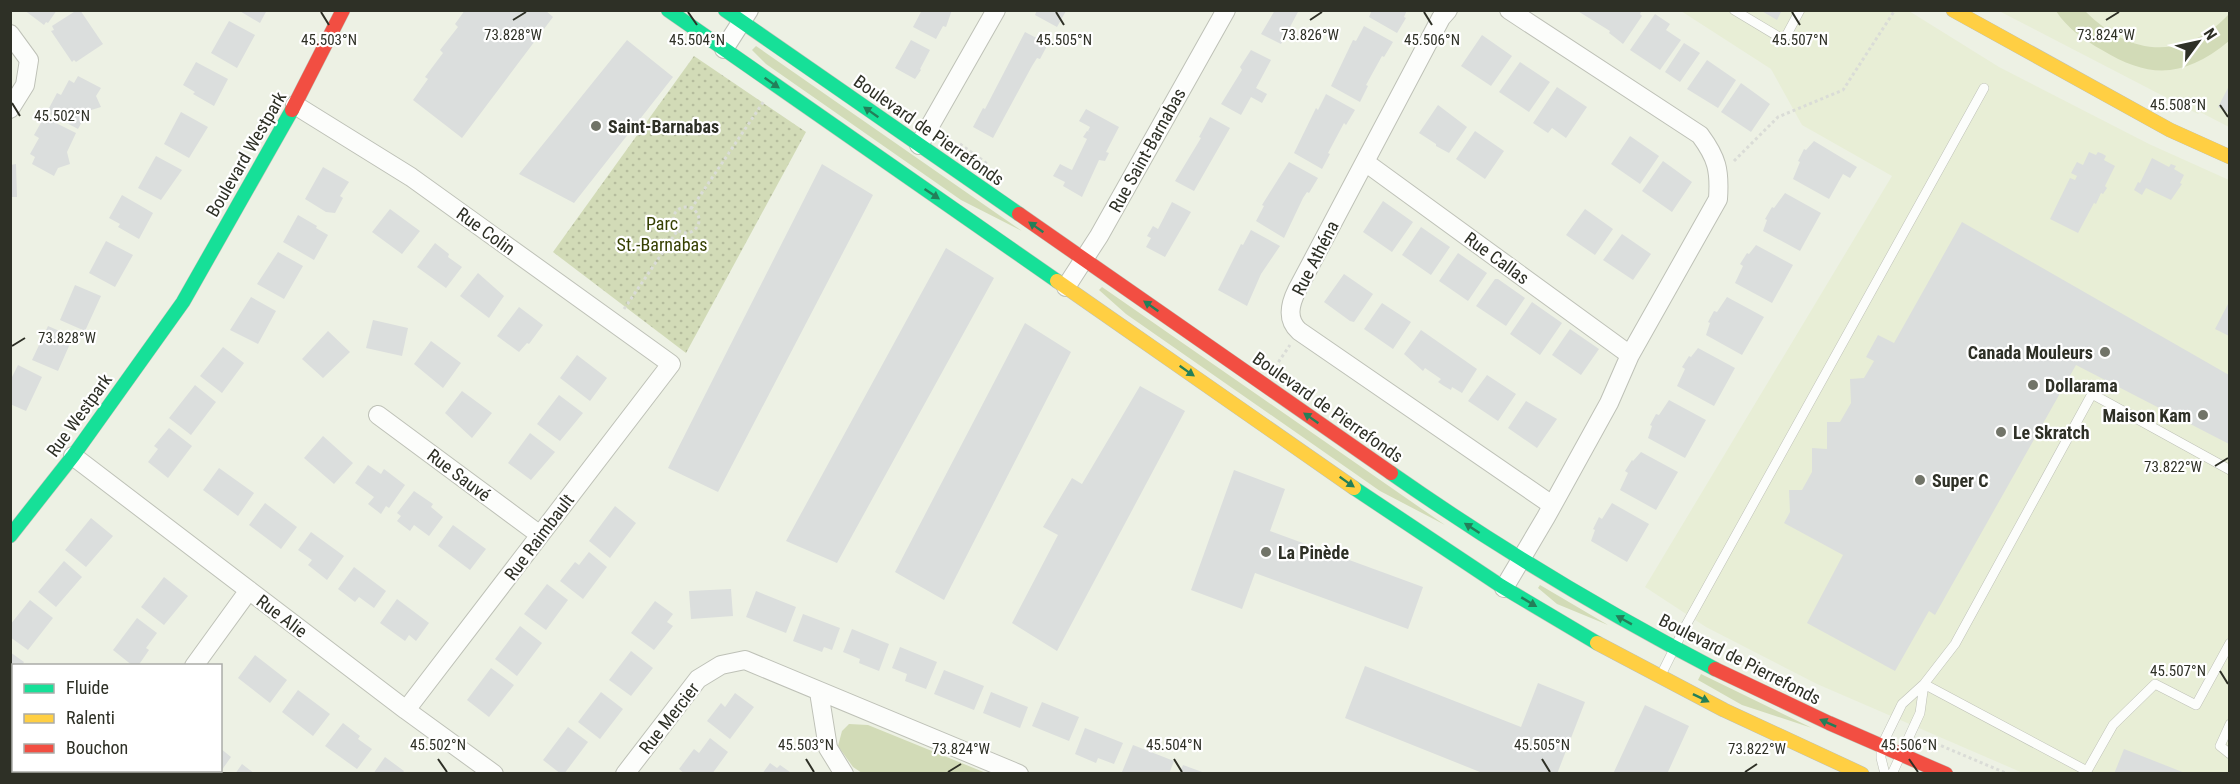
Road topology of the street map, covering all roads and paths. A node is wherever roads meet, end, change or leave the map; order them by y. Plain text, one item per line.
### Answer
1 (343, 10) edge
2 (668, 10) edge
3 (725, 10) edge
4 (996, 10) edge
5 (1226, 10) edge
6 (1448, 10) edge
7 (1509, 10) edge
8 (1734, 10) edge
9 (1800, 10) edge
10 (1895, 10) edge
11 (1953, 10) edge
12 (745, 16) edge
13 (10, 34) edge
14 (724, 49) junction
15 (1984, 88) dead end
16 (768, 95) dead end
17 (295, 105) junction
18 (10, 109) edge
19 (919, 145) junction
20 (2229, 157) edge
21 (1365, 162) junction
22 (1720, 175) junction
23 (691, 209) junction
24 (678, 230) junction
25 (1084, 260) junction
26 (1066, 287) junction
27 (174, 313) joint
28 (614, 323) junction
29 (1292, 341) dead end
30 (1630, 355) junction
31 (671, 364) joint
32 (1276, 365) dead end
33 (378, 415) dead end
34 (73, 456) junction
35 (2229, 470) edge
36 (1552, 505) junction
37 (540, 535) junction
38 (10, 536) edge
39 (1521, 559) junction
40 (1504, 588) junction
41 (249, 590) junction
42 (2229, 643) edge
43 (1675, 648) junction
44 (195, 664) edge
45 (1660, 677) junction
46 (1924, 684) junction
47 (819, 692) junction
48 (406, 710) junction
49 (2229, 724) edge
50 (1929, 741) dead end
51 (1881, 747) junction
52 (1900, 754) junction
53 (2229, 754) edge
54 (494, 774) edge
55 (625, 774) edge
56 (844, 774) edge
57 (1019, 774) edge
58 (1862, 774) edge
59 (1885, 774) edge
60 (1892, 774) edge
61 (1946, 774) edge
62 (2008, 774) edge

1 - 17 main road, Boulevard Westpark
2 - 14 main road
3 - 12 main road, Boulevard de Pierrefonds
4 - 19 street
5 - 25 street, Rue Saint-Barnabas
6 - 21 street, Rue Athéna
7 - 22 street
8 - 9 lane
10 - 22 path
11 - 20 main road
12 - 14 street
19 -> 12 main road, Boulevard de Pierrefonds
13 - 18 street
14 -> 26 main road
15 - 43 lane
16 - 23 path
17 - 27 main road, Boulevard Westpark
17 - 28 street, Rue Colin
25 -> 19 main road, Boulevard de Pierrefonds
21 - 30 street, Rue Callas
21 - 36 street, Rue Athéna
22 - 30 street
23 - 24 path
23 - 24 path
24 - 28 path
25 - 26 street, Rue Saint-Barnabas
39 -> 25 main road, Boulevard de Pierrefonds
26 -> 40 main road
27 - 34 main road, Rue Westpark
28 - 31 street, Rue Colin
29 - 32 path
30 - 36 street
31 - 37 street, Rue Raimbault
33 - 37 street, Rue Sauvé
34 - 38 main road, Rue Westpark
34 - 41 street, Rue Alie
35 - 46 lane
36 - 39 street
37 - 48 street, Rue Raimbault
39 - 40 street
43 -> 39 main road, Boulevard de Pierrefonds
40 -> 45 main road
41 - 44 street
41 - 48 street, Rue Alie
42 - 46 lane
43 - 45 lane
51 -> 43 main road, Boulevard de Pierrefonds
45 -> 58 main road
46 - 51 lane
46 - 52 lane
47 - 55 street, Rue Mercier
47 - 56 street
47 - 57 street, Rue Mercier
48 - 54 street, Rue Alie
49 - 53 lane
50 - 62 path
51 - 52 main road, Boulevard de Pierrefonds
51 - 59 lane
52 - 60 lane
52 - 61 main road, Boulevard de Pierrefonds

